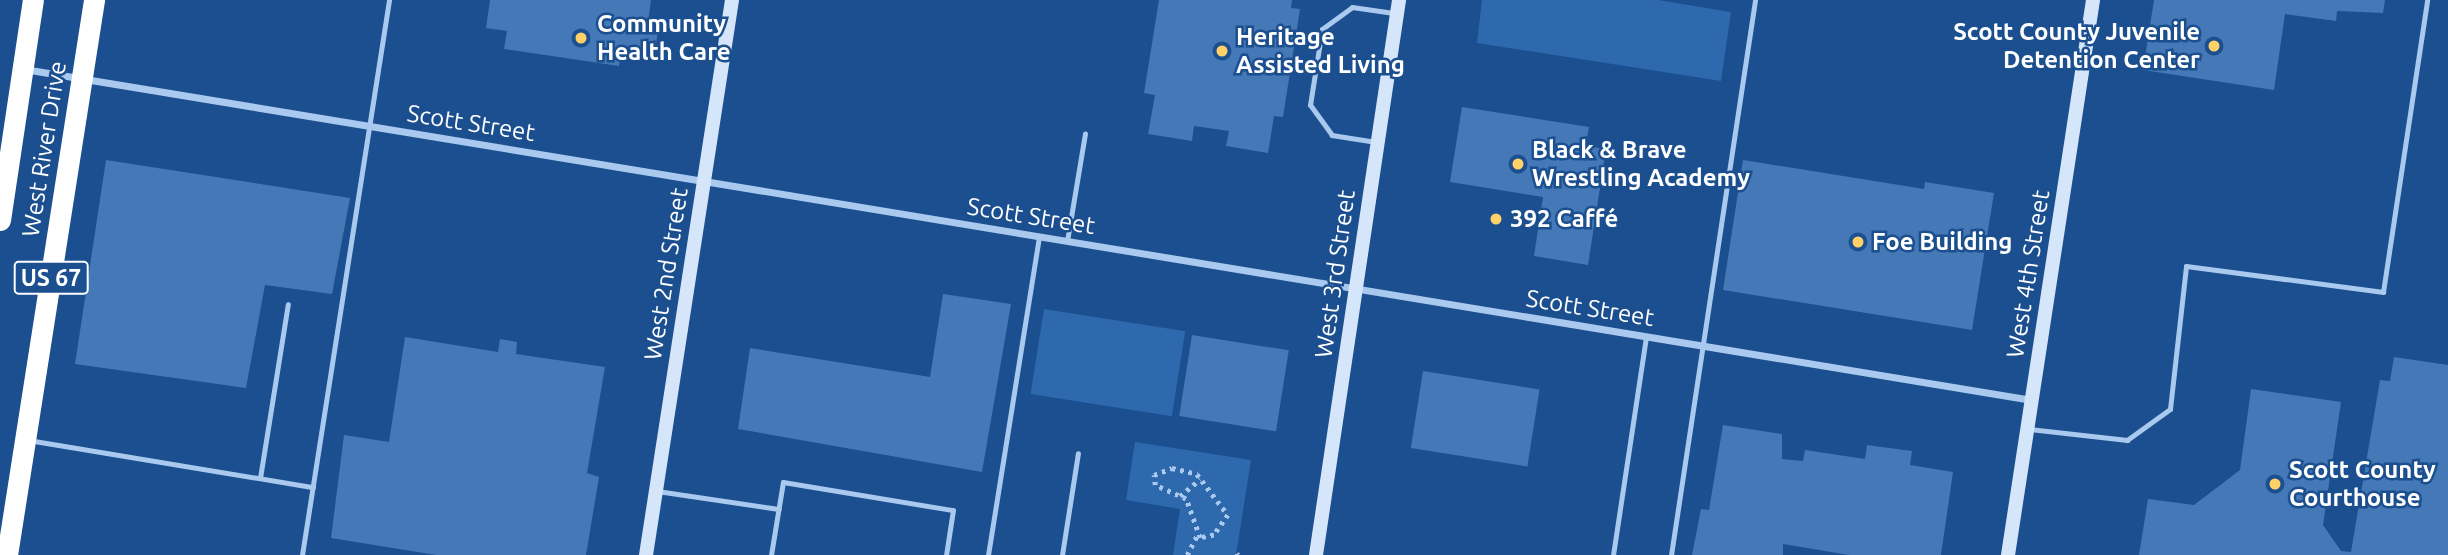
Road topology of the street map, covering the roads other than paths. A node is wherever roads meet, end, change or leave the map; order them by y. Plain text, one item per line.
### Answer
1 (33, 0) edge
2 (94, 0) edge
3 (389, 0) edge
4 (732, 0) edge
5 (1755, 0) edge
6 (2093, 0) edge
7 (2427, 0) edge
8 (1398, 7) edge
9 (23, 69) junction
10 (82, 78) junction
11 (369, 126) junction
12 (1084, 133) dead end
13 (1377, 142) junction
14 (703, 181) junction
15 (0, 220) edge
16 (1039, 237) junction
17 (1067, 241) junction
18 (1355, 290) junction
19 (289, 304) dead end
20 (1646, 337) junction
21 (1702, 346) junction
22 (2032, 400) junction
23 (2028, 429) junction
24 (25, 439) junction
25 (1078, 453) dead end
26 (260, 478) junction
27 (313, 487) junction
28 (656, 490) junction
29 (779, 509) junction
30 (7, 555) edge
31 (302, 555) edge
32 (646, 555) edge
33 (771, 555) edge
34 (946, 555) edge
35 (988, 555) edge
36 (1062, 555) edge
37 (1316, 555) edge
38 (1613, 555) edge
39 (1671, 555) edge
40 (2008, 555) edge

1 - 9 highway, West River Drive
2 - 10 highway, West River Drive / US 67
3 - 11 lane
4 - 14 main road, West 2nd Street
5 - 21 lane
6 - 22 main road, West 4th Street
7 - 23 lane
8 - 13 main road, West 3rd Street
8 - 13 lane
9 - 10 street, Scott Street
9 - 15 highway, West River Drive
10 - 11 street, Scott Street
10 - 24 highway, West River Drive / US 67
11 - 14 street, Scott Street
11 - 27 lane
12 - 17 lane
13 - 18 main road, West 3rd Street
14 - 16 street, Scott Street
14 - 28 main road, West 2nd Street
16 - 17 street, Scott Street
16 - 35 lane
17 - 18 street, Scott Street
18 - 20 street, Scott Street
18 - 37 main road, West 3rd Street
19 - 26 lane
20 - 21 street, Scott Street
20 - 38 lane
21 - 22 street, Scott Street
21 - 39 lane
22 - 23 main road, West 4th Street
23 - 40 main road, West 4th Street
24 - 26 lane
24 - 30 highway, West River Drive / US 67
25 - 36 lane
26 - 27 lane
27 - 31 lane
28 - 29 lane
28 - 32 main road, West 2nd Street
29 - 33 lane
29 - 34 lane

